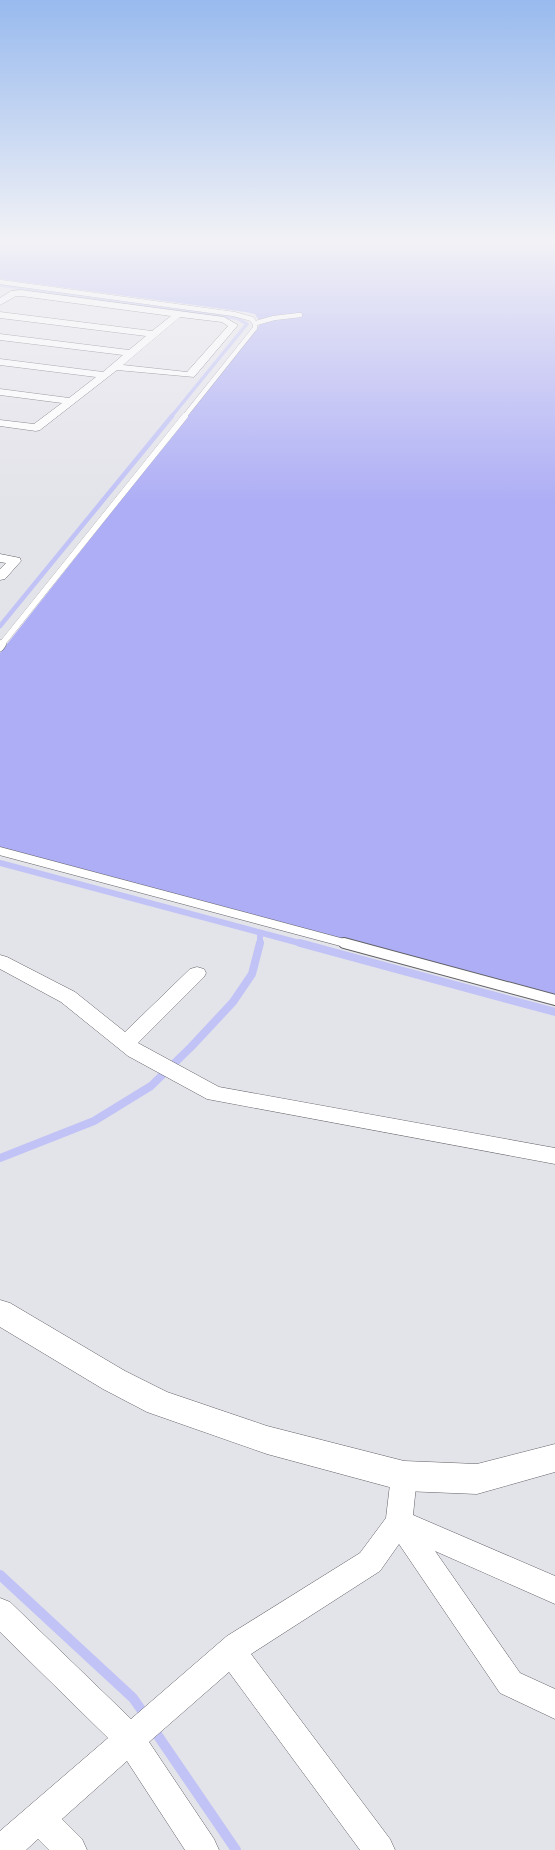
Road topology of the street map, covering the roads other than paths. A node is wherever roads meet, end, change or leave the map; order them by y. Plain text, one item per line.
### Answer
1 (108, 328) edge
2 (161, 328) edge
3 (230, 328) edge
4 (255, 328) edge
5 (154, 334) junction
6 (0, 337) edge
7 (130, 353) junction
8 (0, 362) edge
9 (114, 367) junction
10 (105, 375) junction
11 (0, 392) edge
12 (71, 401) junction
13 (0, 423) edge
14 (0, 558) edge
15 (0, 576) edge
16 (0, 647) edge
17 (0, 851) edge
18 (0, 961) edge
19 (197, 973) dead end
20 (555, 1000) edge
21 (126, 1043) junction
22 (555, 1156) edge
23 (0, 1312) edge
24 (555, 1458) edge
25 (404, 1476) junction
26 (400, 1522) junction
27 (555, 1590) edge
28 (0, 1612) edge
29 (231, 1651) junction
30 (555, 1704) edge
31 (130, 1739) junction
32 (40, 1818) junction
33 (2, 1850) edge
34 (71, 1850) edge
35 (203, 1850) edge
36 (379, 1850) edge

1 - 5 street
2 - 5 street
3 - 9 street
4 - 16 lane
5 - 7 street
6 - 7 street
7 - 9 street
8 - 10 street
9 - 10 street
10 - 12 street
11 - 12 street
12 - 13 street
14 - 15 street
17 - 20 lane
18 - 21 street
19 - 21 street
21 - 22 street
23 - 25 street
24 - 25 street
25 - 26 street
26 - 27 street
26 - 29 street
26 - 30 street
28 - 31 street
29 - 31 street
29 - 36 street
31 - 32 street
31 - 35 street
32 - 33 street
32 - 34 street

